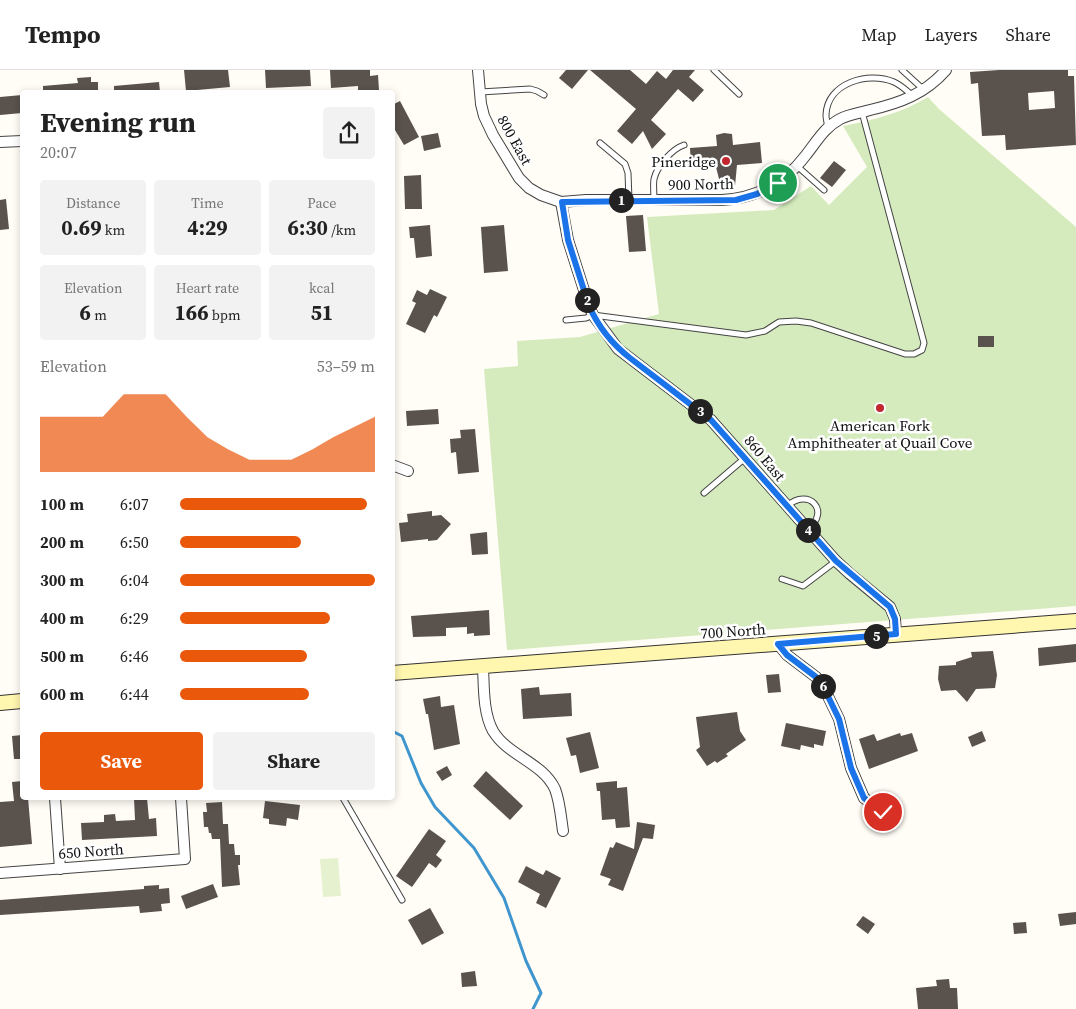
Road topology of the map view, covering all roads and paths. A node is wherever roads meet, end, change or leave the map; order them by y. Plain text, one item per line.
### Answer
1 (478, 70) edge
2 (714, 70) edge
3 (902, 70) edge
4 (946, 70) edge
5 (924, 90) junction
6 (479, 92) junction
7 (739, 94) dead end
8 (544, 95) dead end
9 (913, 96) junction
10 (862, 112) junction
11 (828, 127) junction
12 (20, 141) edge
13 (0, 142) edge
14 (600, 143) dead end
15 (684, 146) dead end
16 (797, 166) junction
17 (824, 190) dead end
18 (629, 200) junction
19 (654, 200) junction
20 (562, 202) junction
21 (593, 314) junction
22 (566, 320) dead end
23 (745, 458) junction
24 (395, 466) edge
25 (408, 471) dead end
26 (704, 493) dead end
27 (787, 506) junction
28 (808, 530) junction
29 (836, 561) junction
30 (782, 578) dead end
31 (1076, 621) edge
32 (896, 634) junction
33 (778, 644) junction
34 (483, 666) junction
35 (395, 673) edge
36 (20, 701) edge
37 (0, 703) edge
38 (55, 800) edge
39 (180, 800) edge
40 (343, 800) edge
41 (892, 820) dead end
42 (563, 831) dead end
43 (60, 868) junction
44 (0, 873) edge
45 (402, 900) dead end

1 - 6 street, 800 East
2 - 7 lane
3 - 5 lane
4 - 5 street, 900 North
5 - 9 street, 900 North
6 - 8 lane
6 - 20 street, 800 East
9 - 10 street, 900 North
9 - 11 lane
10 - 11 street, 900 North
10 - 21 lane
11 - 16 street, 900 North
12 - 13 street
14 - 18 lane
15 - 19 lane
16 - 17 lane
16 - 19 street, 900 North
18 - 19 street, 900 North
18 - 20 street, 900 North
20 - 21 street
21 - 22 lane
21 - 23 street, 860 East
23 - 26 lane
23 - 27 street, 860 East
24 - 25 street
27 - 28 street, 860 East
27 - 28 lane
28 - 29 street, 860 East
29 - 30 lane
29 - 32 street, 860 East
31 - 32 street, 700 North
32 - 33 street, 700 North
33 - 34 street, 700 North
33 - 41 street
34 - 35 street, 700 North
34 - 42 street
36 - 37 street
38 - 43 street
39 - 43 street, 650 North
40 - 45 lane
43 - 44 street, 650 North

